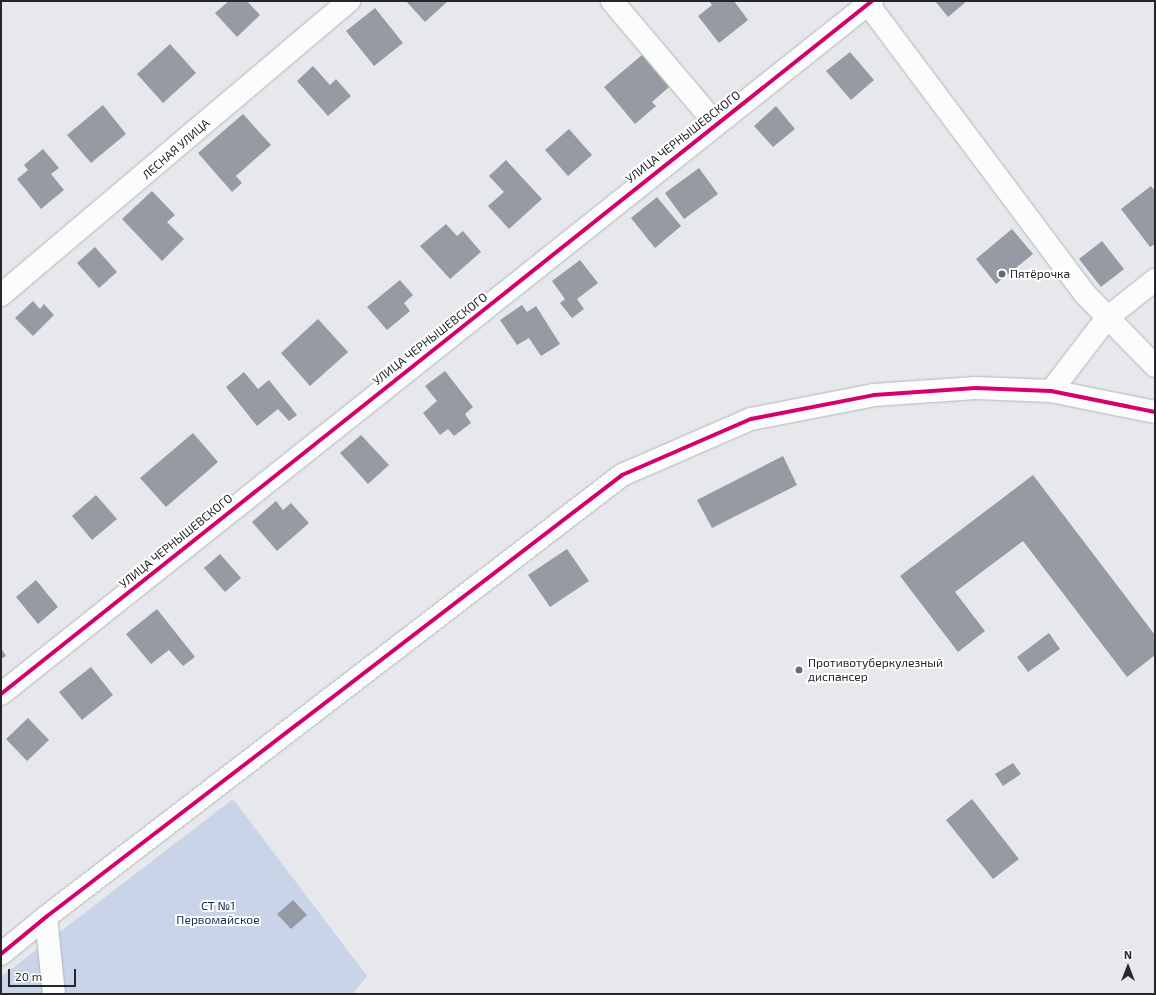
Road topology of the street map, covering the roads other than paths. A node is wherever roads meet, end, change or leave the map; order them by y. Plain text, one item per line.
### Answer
1 (349, 1) edge
2 (612, 1) edge
3 (870, 2) edge
4 (716, 124) junction
5 (1155, 280) edge
6 (1, 296) edge
7 (1107, 318) junction
8 (1155, 366) edge
9 (1051, 391) junction
10 (1155, 412) edge
11 (1, 694) edge
12 (46, 917) junction
13 (1, 954) edge
14 (54, 994) edge

1 - 6 street, ЛЕСНАЯ УЛИЦА
2 - 4 street
3 - 4 street, УЛИЦА ЧЕРНЫШЕВСКОГО
3 - 7 street
4 - 11 street, УЛИЦА ЧЕРНЫШЕВСКОГО
5 - 7 street
7 - 8 street
7 - 9 street
9 - 10 street
9 - 12 street
12 - 13 street
12 - 14 street

